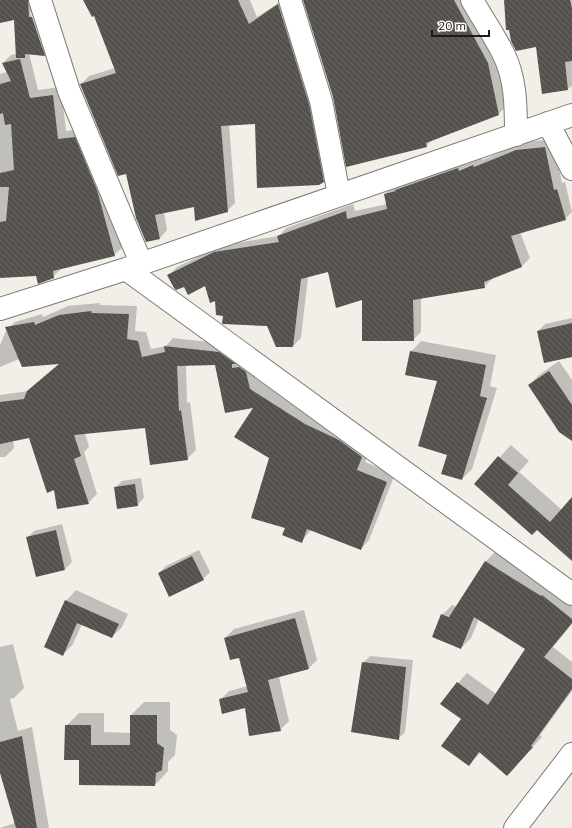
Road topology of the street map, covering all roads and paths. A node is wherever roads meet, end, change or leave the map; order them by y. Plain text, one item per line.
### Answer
1 (40, 0) edge
2 (290, 0) edge
3 (472, 0) edge
4 (572, 115) edge
5 (548, 123) junction
6 (516, 135) junction
7 (572, 169) edge
8 (339, 196) junction
9 (133, 266) junction
10 (0, 309) edge
11 (572, 594) edge
12 (572, 754) edge
13 (515, 828) edge

1 - 9 street
2 - 8 street
3 - 6 street
4 - 5 street
5 - 6 street
5 - 7 street
6 - 8 street
8 - 9 street
9 - 10 street
9 - 11 street
12 - 13 street

